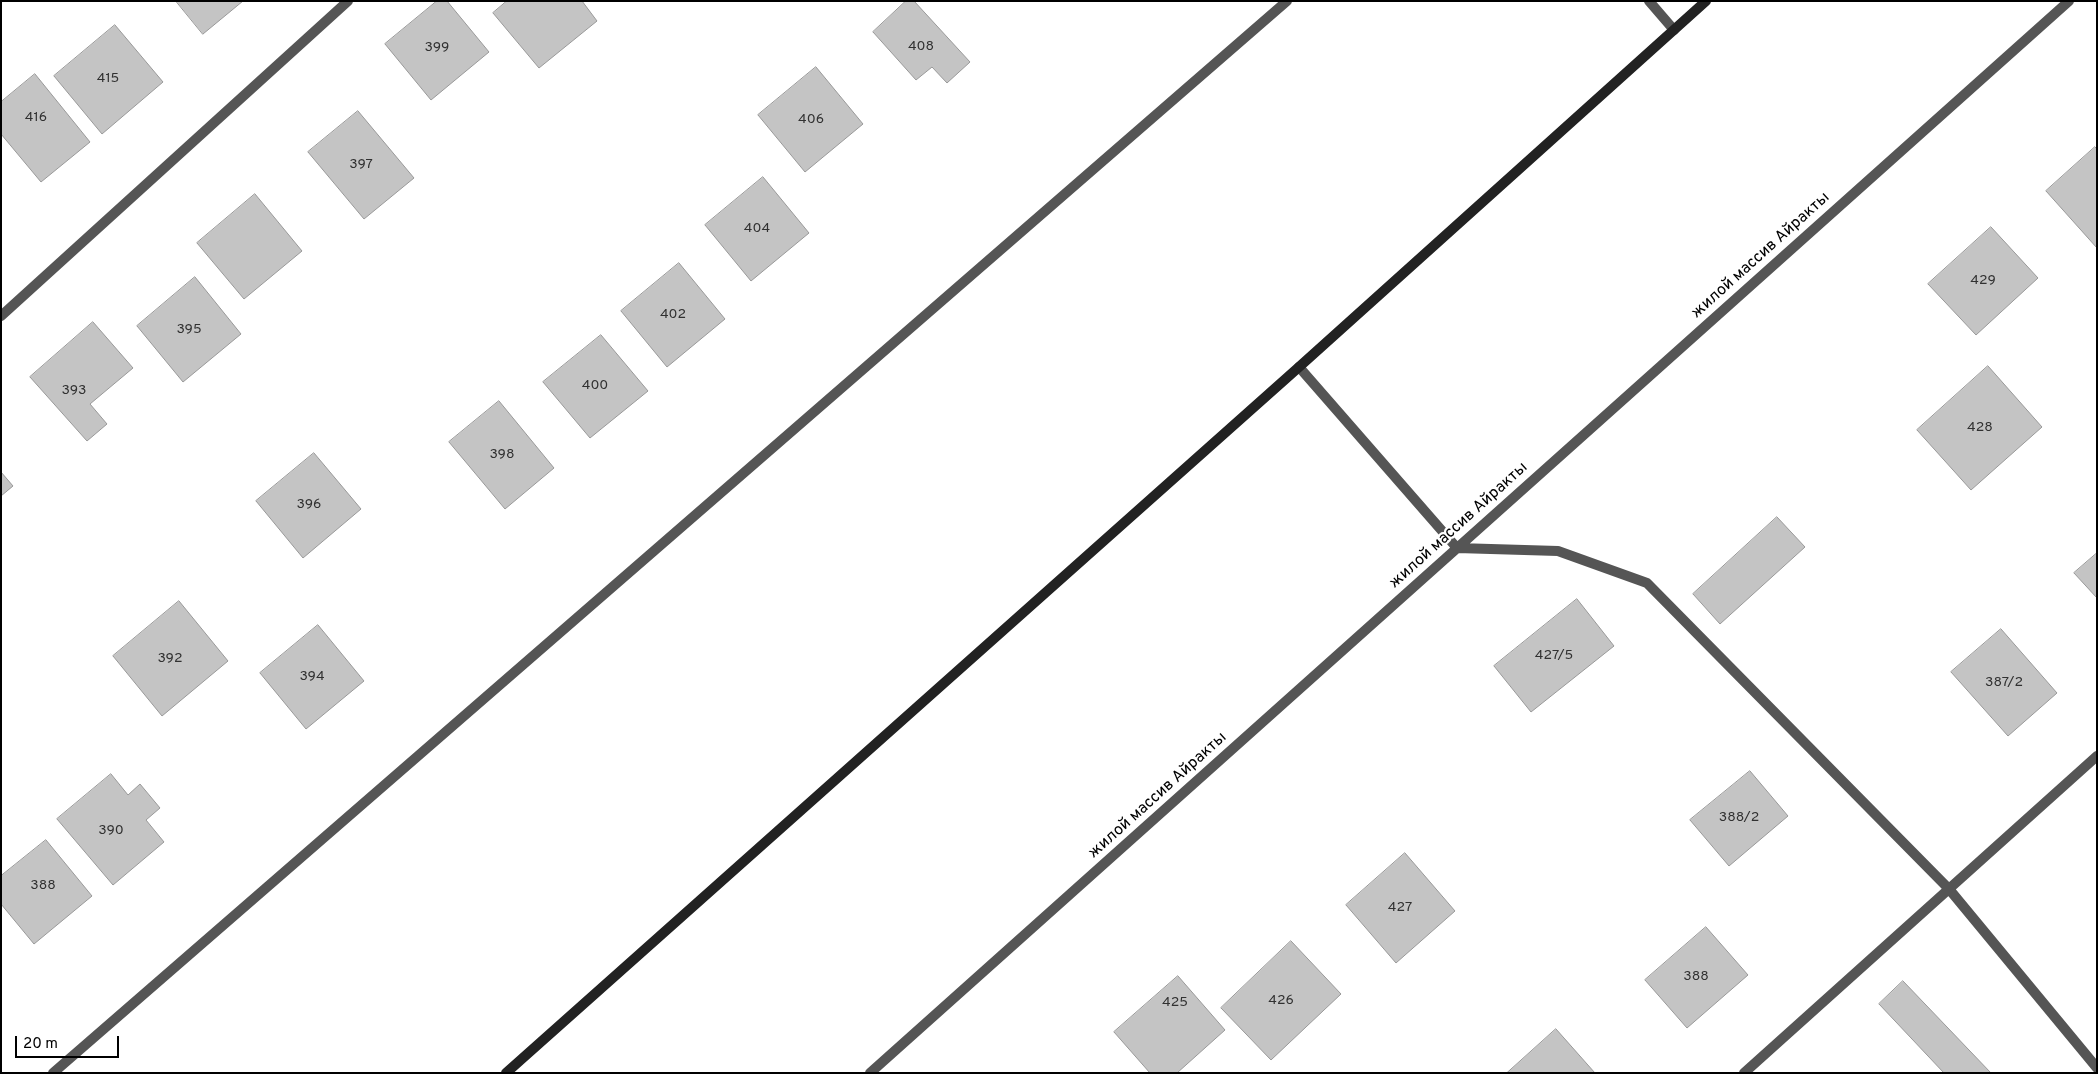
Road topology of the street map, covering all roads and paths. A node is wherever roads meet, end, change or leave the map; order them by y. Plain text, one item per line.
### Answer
1 (348, 1) edge
2 (1287, 1) edge
3 (1648, 1) edge
4 (1706, 1) edge
5 (2069, 1) edge
6 (1674, 30) junction
7 (1, 316) edge
8 (1299, 367) junction
9 (1457, 548) junction
10 (2097, 756) edge
11 (1949, 889) junction
12 (2097, 1068) edge
13 (53, 1073) edge
14 (506, 1073) edge
15 (870, 1073) edge
16 (1744, 1073) edge

1 - 7 street
2 - 13 street
3 - 6 street
4 - 6 main road
5 - 9 street, жилой массив Айракты
6 - 8 main road
8 - 9 street
8 - 14 main road
9 - 11 street
9 - 15 street, жилой массив Айракты
10 - 11 street
11 - 12 street
11 - 16 street

